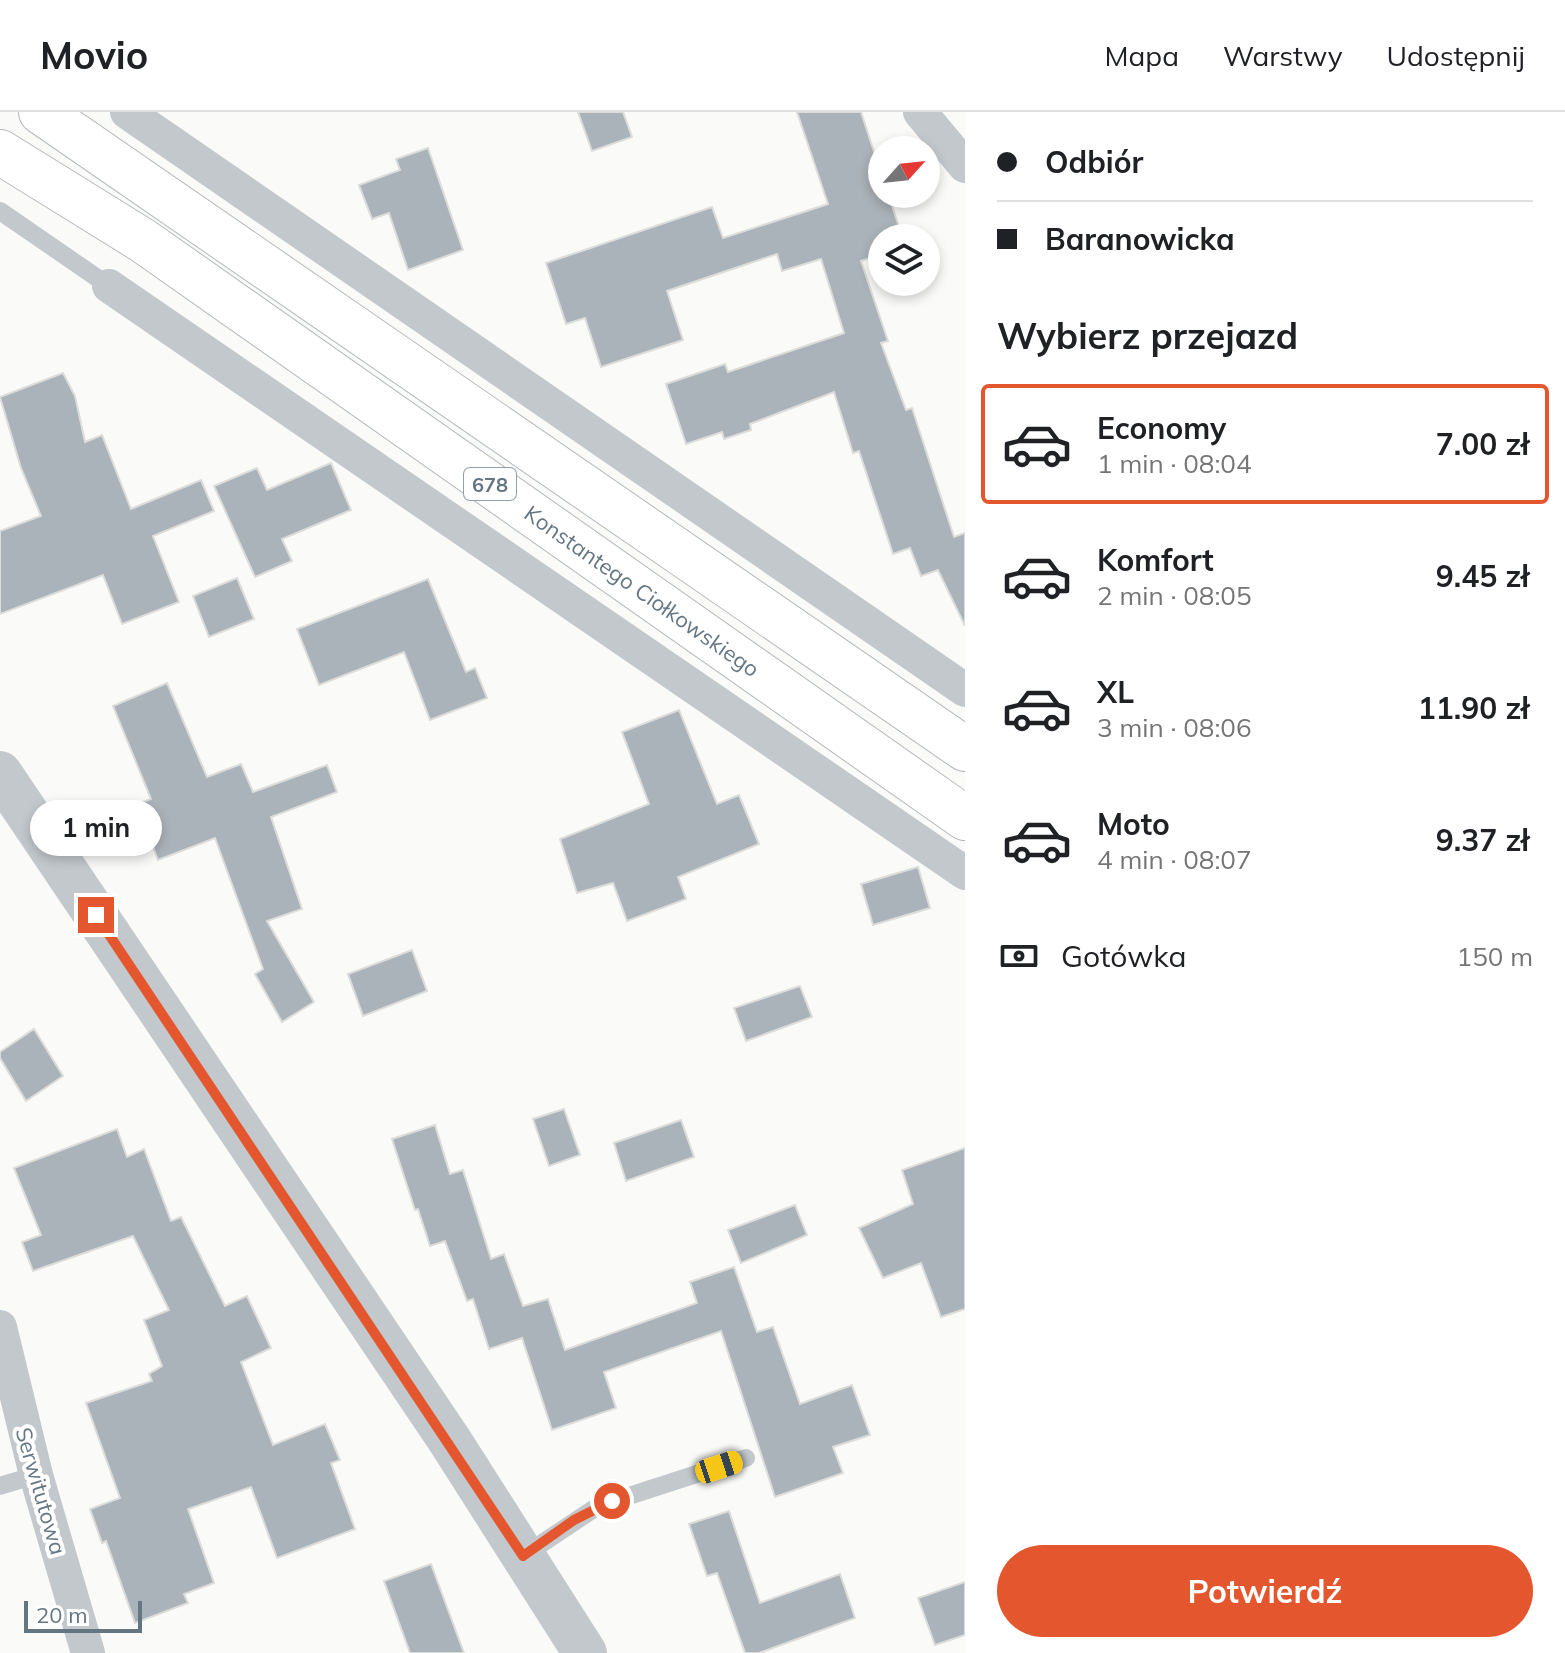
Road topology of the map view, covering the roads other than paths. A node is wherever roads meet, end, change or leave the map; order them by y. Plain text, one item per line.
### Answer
1 (41, 112) edge
2 (127, 112) edge
3 (920, 112) edge
4 (0, 152) edge
5 (965, 166) edge
6 (0, 211) edge
7 (109, 286) joint
8 (965, 690) edge
9 (965, 749) edge
10 (0, 773) edge
11 (13, 818) edge
12 (965, 818) edge
13 (965, 873) edge
14 (0, 1327) edge
15 (746, 1458) dead end
16 (36, 1475) junction
17 (0, 1486) edge
18 (523, 1556) junction
19 (88, 1653) edge
20 (585, 1653) edge

1 - 9 highway, 678
2 - 8 street
3 - 5 street
4 - 12 highway, Konstantego Ciołkowskiego / 678
6 - 7 lane
7 - 13 street
10 - 11 street
11 - 18 street
14 - 16 street, Serwitutowa
15 - 18 lane
16 - 17 lane
16 - 19 street, Serwitutowa
18 - 20 street

